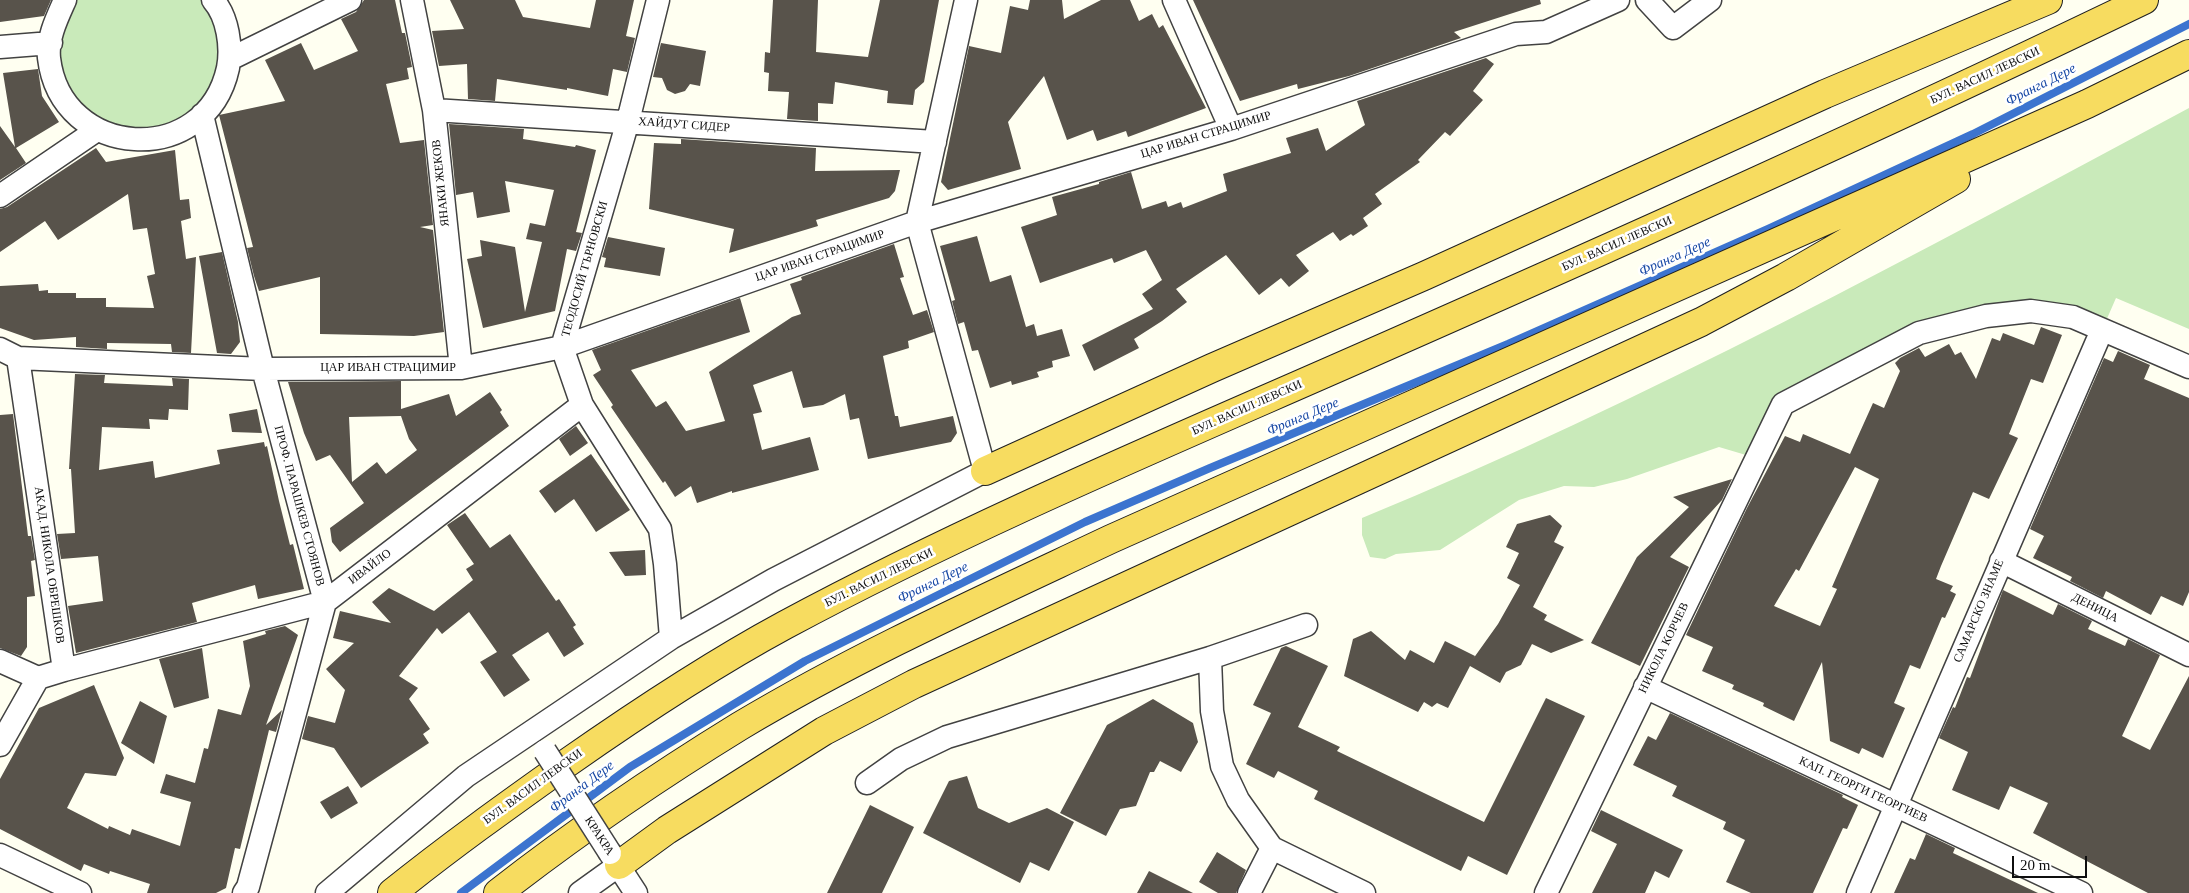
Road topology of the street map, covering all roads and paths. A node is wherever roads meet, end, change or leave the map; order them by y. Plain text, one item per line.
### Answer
1 (65, 0) edge
2 (213, 0) edge
3 (350, 0) edge
4 (412, 0) edge
5 (658, 0) edge
6 (966, 0) edge
7 (1174, 0) edge
8 (1618, 0) edge
9 (1647, 0) edge
10 (1710, 0) edge
11 (2048, 0) edge
12 (2144, 0) edge
13 (51, 42) junction
14 (0, 47) edge
15 (2189, 54) edge
16 (230, 59) junction
17 (2087, 104) junction
18 (434, 110) junction
19 (202, 116) junction
20 (628, 121) junction
21 (1232, 129) junction
22 (97, 130) junction
23 (935, 142) junction
24 (0, 196) edge
25 (917, 222) junction
26 (2102, 330) junction
27 (562, 347) junction
28 (9, 353) edge
29 (2189, 367) edge
30 (461, 368) junction
31 (263, 369) junction
32 (582, 405) junction
33 (985, 471) junction
34 (2001, 561) junction
35 (325, 602) junction
36 (1306, 625) dead end
37 (671, 638) junction
38 (2189, 655) edge
39 (1210, 658) junction
40 (0, 661) edge
41 (64, 670) junction
42 (38, 678) junction
43 (1645, 687) junction
44 (532, 730) junction
45 (0, 745) edge
46 (868, 783) dead end
47 (1896, 805) junction
48 (1272, 848) junction
49 (0, 855) edge
50 (614, 859) junction
51 (80, 893) edge
52 (244, 893) edge
53 (327, 893) edge
54 (392, 893) edge
55 (498, 893) edge
56 (580, 893) edge
57 (636, 893) edge
58 (1249, 893) edge
59 (1364, 893) edge
60 (1546, 893) edge
61 (1858, 893) edge
62 (2081, 893) edge

1 - 13 street
2 - 16 street
3 - 16 street
4 - 18 street, ЯНАКИ ЖЕКОВ
5 - 20 street, ТЕОДОСИЙ ТЪРНОВСКИ
6 - 23 street
7 - 21 street
8 - 21 street, ЦАР ИВАН СТРАЦИМИР
9 - 10 street
11 - 33 highway
12 - 54 highway, БУЛ. ВАСИЛ ЛЕВСКИ
13 - 14 street
13 - 22 street
15 - 17 highway
16 - 19 street
17 - 50 highway
17 - 55 highway
18 - 20 street, ХАЙДУТ СИДЕР
18 - 30 street, ЯНАКИ ЖЕКОВ
19 - 22 street
19 - 31 street, ПРОФ. ПАРАШКЕВ СТОЯНОВ
20 - 23 street, ХАЙДУТ СИДЕР
20 - 27 street, ТЕОДОСИЙ ТЪРНОВСКИ
21 - 25 street, ЦАР ИВАН СТРАЦИМИР
22 - 24 street
23 - 25 street
25 - 27 street, ЦАР ИВАН СТРАЦИМИР
25 - 33 street
26 - 29 street
26 - 34 street, САМАРСКО ЗНАМЕ
26 - 43 street, НИКОЛА КОРЧЕВ
27 - 30 street, ЦАР ИВАН СТРАЦИМИР
27 - 32 street, ТЕОДОСИЙ ТЪРНОВСКИ
28 - 31 street, ЦАР ИВАН СТРАЦИМИР
28 - 41 street, АКАД. НИКОЛА ОБРЕШКОВ
30 - 31 street, ЦАР ИВАН СТРАЦИМИР
31 - 35 street, ПРОФ. ПАРАШКЕВ СТОЯНОВ
32 - 35 street, ИВАЙЛО
32 - 37 street, ТЕОДОСИЙ ТЪРНОВСКИ
33 - 37 street
34 - 38 street, ДЕНИЦА
34 - 47 street, САМАРСКО ЗНАМЕ
35 - 41 street, ИВАЙЛО
35 - 52 street, ПРОФ. ПАРАШКЕВ СТОЯНОВ
36 - 39 street
37 - 44 street
39 - 46 street
39 - 48 street
40 - 42 street
41 - 42 street
42 - 45 street
43 - 47 street, КАП. ГЕОРГИ ГЕОРГИЕВ
43 - 60 street, НИКОЛА КОРЧЕВ
44 - 50 street, КРАКРА, bridge
44 - 53 street
47 - 61 street, САМАРСКО ЗНАМЕ
47 - 62 street, КАП. ГЕОРГИ ГЕОРГИЕВ
48 - 58 street
48 - 59 street
49 - 51 street
50 - 56 street
50 - 57 street, КРАКРА

